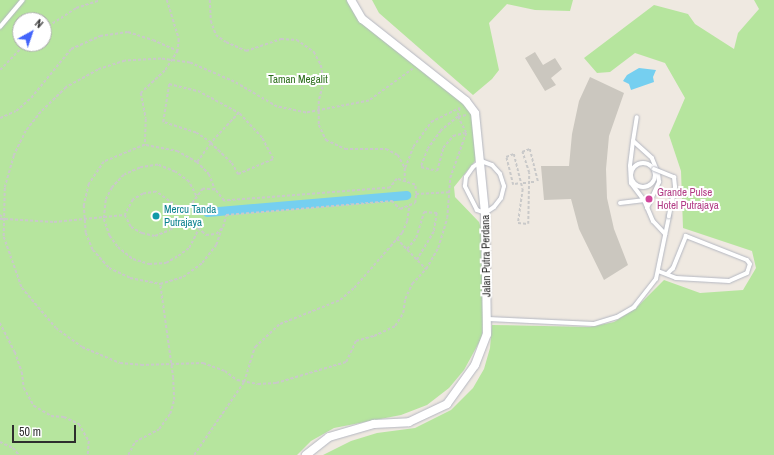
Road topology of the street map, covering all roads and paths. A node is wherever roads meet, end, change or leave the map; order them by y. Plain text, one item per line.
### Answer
1 (23, 0) edge
2 (100, 0) edge
3 (167, 0) edge
4 (210, 0) edge
5 (351, 0) edge
6 (52, 24) edge
7 (0, 27) edge
8 (178, 51) junction
9 (17, 52) edge
10 (173, 61) junction
11 (419, 64) junction
12 (0, 70) edge
13 (319, 112) junction
14 (239, 113) junction
15 (475, 113) junction
16 (458, 117) junction
17 (636, 117) dead end
18 (0, 118) edge
19 (466, 133) junction
20 (633, 141) junction
21 (211, 143) junction
22 (145, 145) junction
23 (197, 162) junction
24 (481, 162) junction
25 (405, 168) junction
26 (654, 170) junction
27 (405, 180) junction
28 (532, 182) dead end
29 (523, 183) dead end
30 (528, 183) dead end
31 (520, 184) dead end
32 (215, 190) junction
33 (449, 192) junction
34 (416, 194) junction
35 (196, 196) junction
36 (650, 199) junction
37 (644, 200) junction
38 (620, 203) dead end
39 (409, 207) junction
40 (647, 208) junction
41 (485, 214) junction
42 (0, 215) edge
43 (125, 215) junction
44 (0, 219) edge
45 (4, 219) junction
46 (104, 219) junction
47 (85, 220) junction
48 (222, 227) junction
49 (198, 230) junction
50 (665, 234) junction
51 (397, 239) junction
52 (407, 249) junction
53 (417, 260) junction
54 (426, 270) junction
55 (658, 271) junction
56 (667, 274) junction
57 (160, 284) junction
58 (488, 319) junction
59 (0, 323) edge
60 (171, 365) junction
61 (244, 382) junction
62 (0, 442) edge
63 (19, 455) edge
64 (88, 455) edge
65 (128, 455) edge
66 (194, 455) edge
67 (306, 455) edge

1 - 7 lane
2 - 6 path
3 - 8 path
4 - 13 path
5 - 11 street
8 - 10 path
8 - 18 path
9 - 12 path
10 - 13 path
10 - 22 path
10 - 45 path
11 - 13 path
11 - 15 street
13 - 25 path
14 - 21 path
14 - 21 path
14 - 21 path
15 - 16 path
15 - 24 street, Jalan Putra Perdana
16 - 19 path
16 - 19 path
16 - 25 path
17 - 20 lane
19 - 33 path
20 - 36 lane
20 - 37 lane
21 - 23 path
22 - 23 path
22 - 47 path
23 - 32 path
24 - 41 street, Jalan Putra Perdana
24 - 41 lane
24 - 41 lane
25 - 27 path
26 - 26 lane
26 - 50 lane, bridge
27 - 32 path
27 - 34 path
28 - 31 path
29 - 30 path
32 - 35 path
33 - 34 path
33 - 54 path
34 - 39 path
35 - 43 path
35 - 46 path
36 - 37 lane
36 - 40 lane
37 - 38 lane
37 - 40 lane
39 - 48 path
39 - 51 path
40 - 50 lane
41 - 58 street, Jalan Putra Perdana
42 - 45 path
43 - 46 path
43 - 49 path
44 - 45 path
45 - 47 path
45 - 60 path
46 - 47 path
46 - 49 path
47 - 57 path
48 - 49 path
48 - 57 path
50 - 55 lane
51 - 52 path
51 - 61 path
52 - 53 path
52 - 53 path
53 - 54 path
54 - 61 path
55 - 56 lane
55 - 58 lane
56 - 56 lane
57 - 60 path
58 - 67 street, Jalan Putra Perdana
59 - 64 path
60 - 61 path
60 - 65 path
61 - 66 path
62 - 63 path

